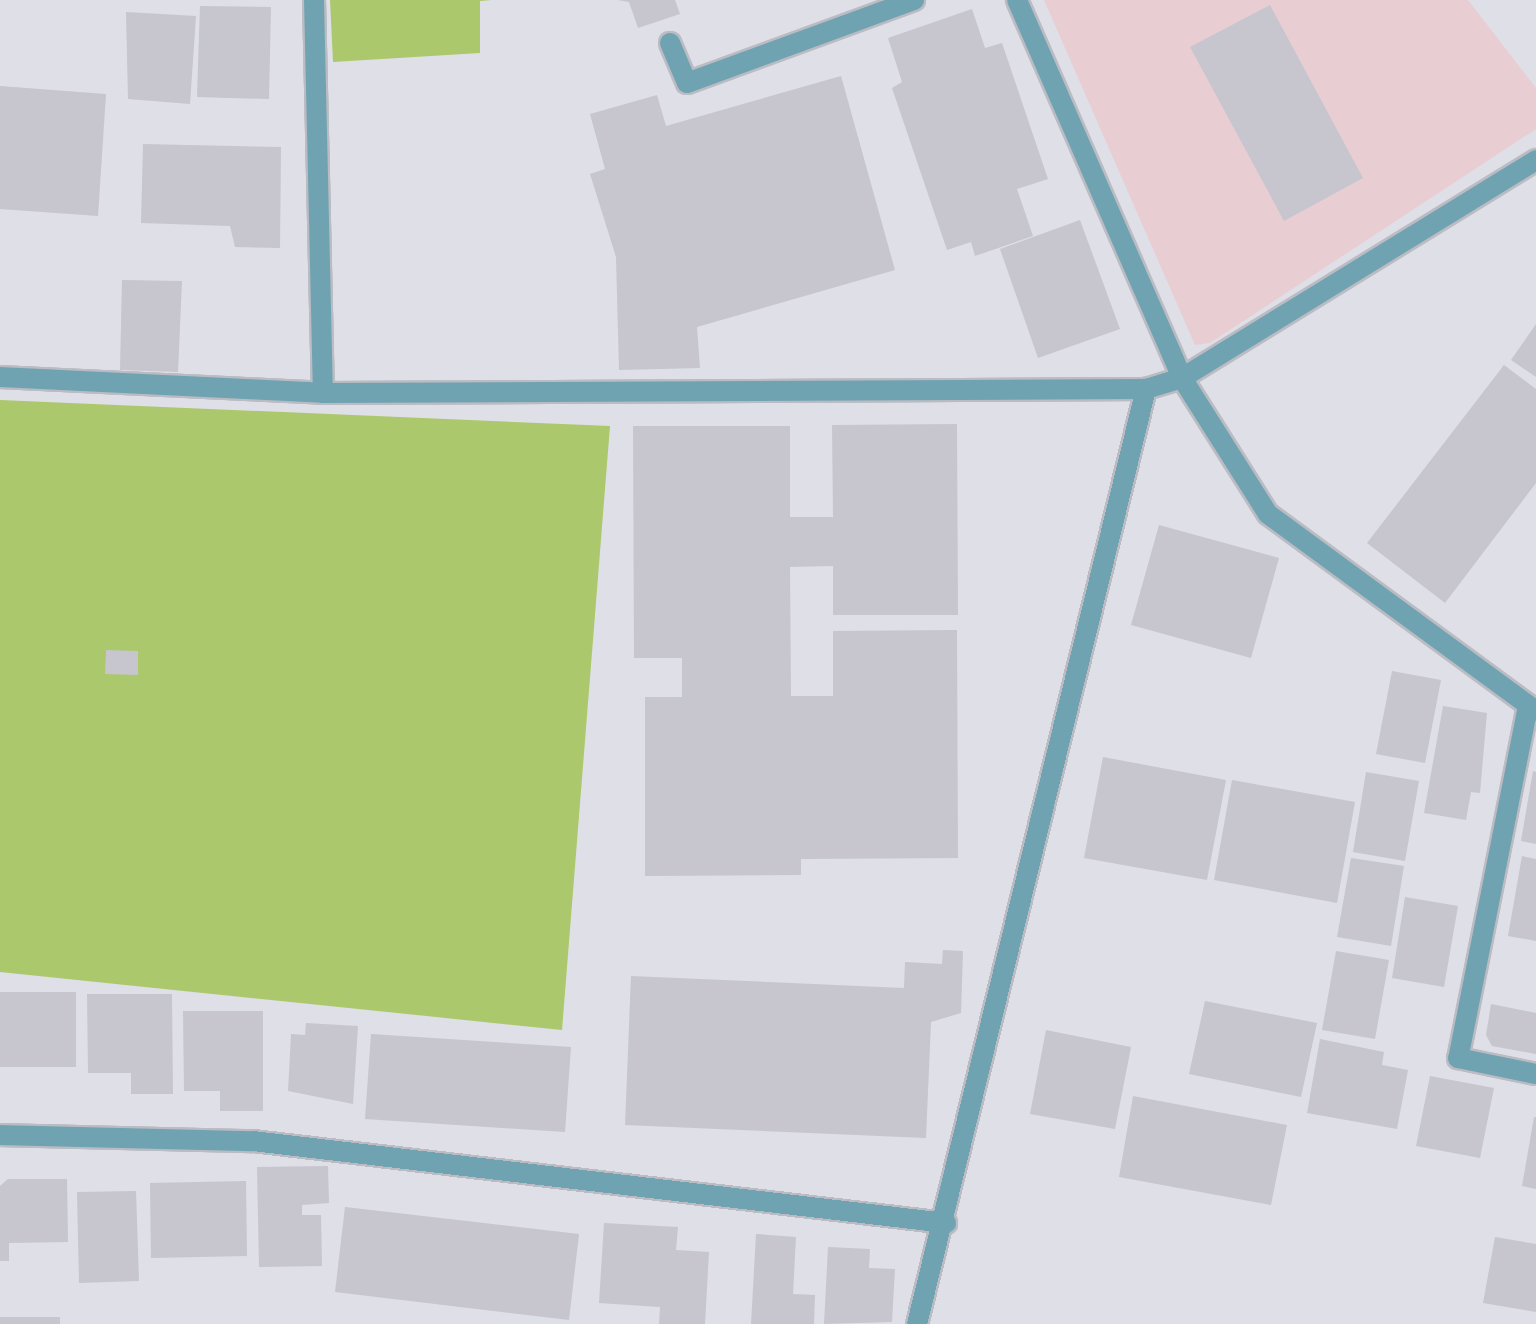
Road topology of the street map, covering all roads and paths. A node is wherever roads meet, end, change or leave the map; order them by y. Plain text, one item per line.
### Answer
1 (314, 0) edge
2 (914, 0) edge
3 (1017, 0) edge
4 (670, 43) dead end
5 (1536, 160) edge
6 (0, 377) edge
7 (1182, 378) junction
8 (1146, 389) junction
9 (323, 393) junction
10 (1532, 708) edge
11 (1536, 1074) edge
12 (0, 1135) edge
13 (946, 1223) junction
14 (917, 1324) edge

1 - 9 street
2 - 4 street
3 - 7 street
5 - 7 street
6 - 9 street
7 - 8 street
7 - 10 street
8 - 9 street
8 - 13 street
10 - 11 street
12 - 13 street
13 - 14 street

